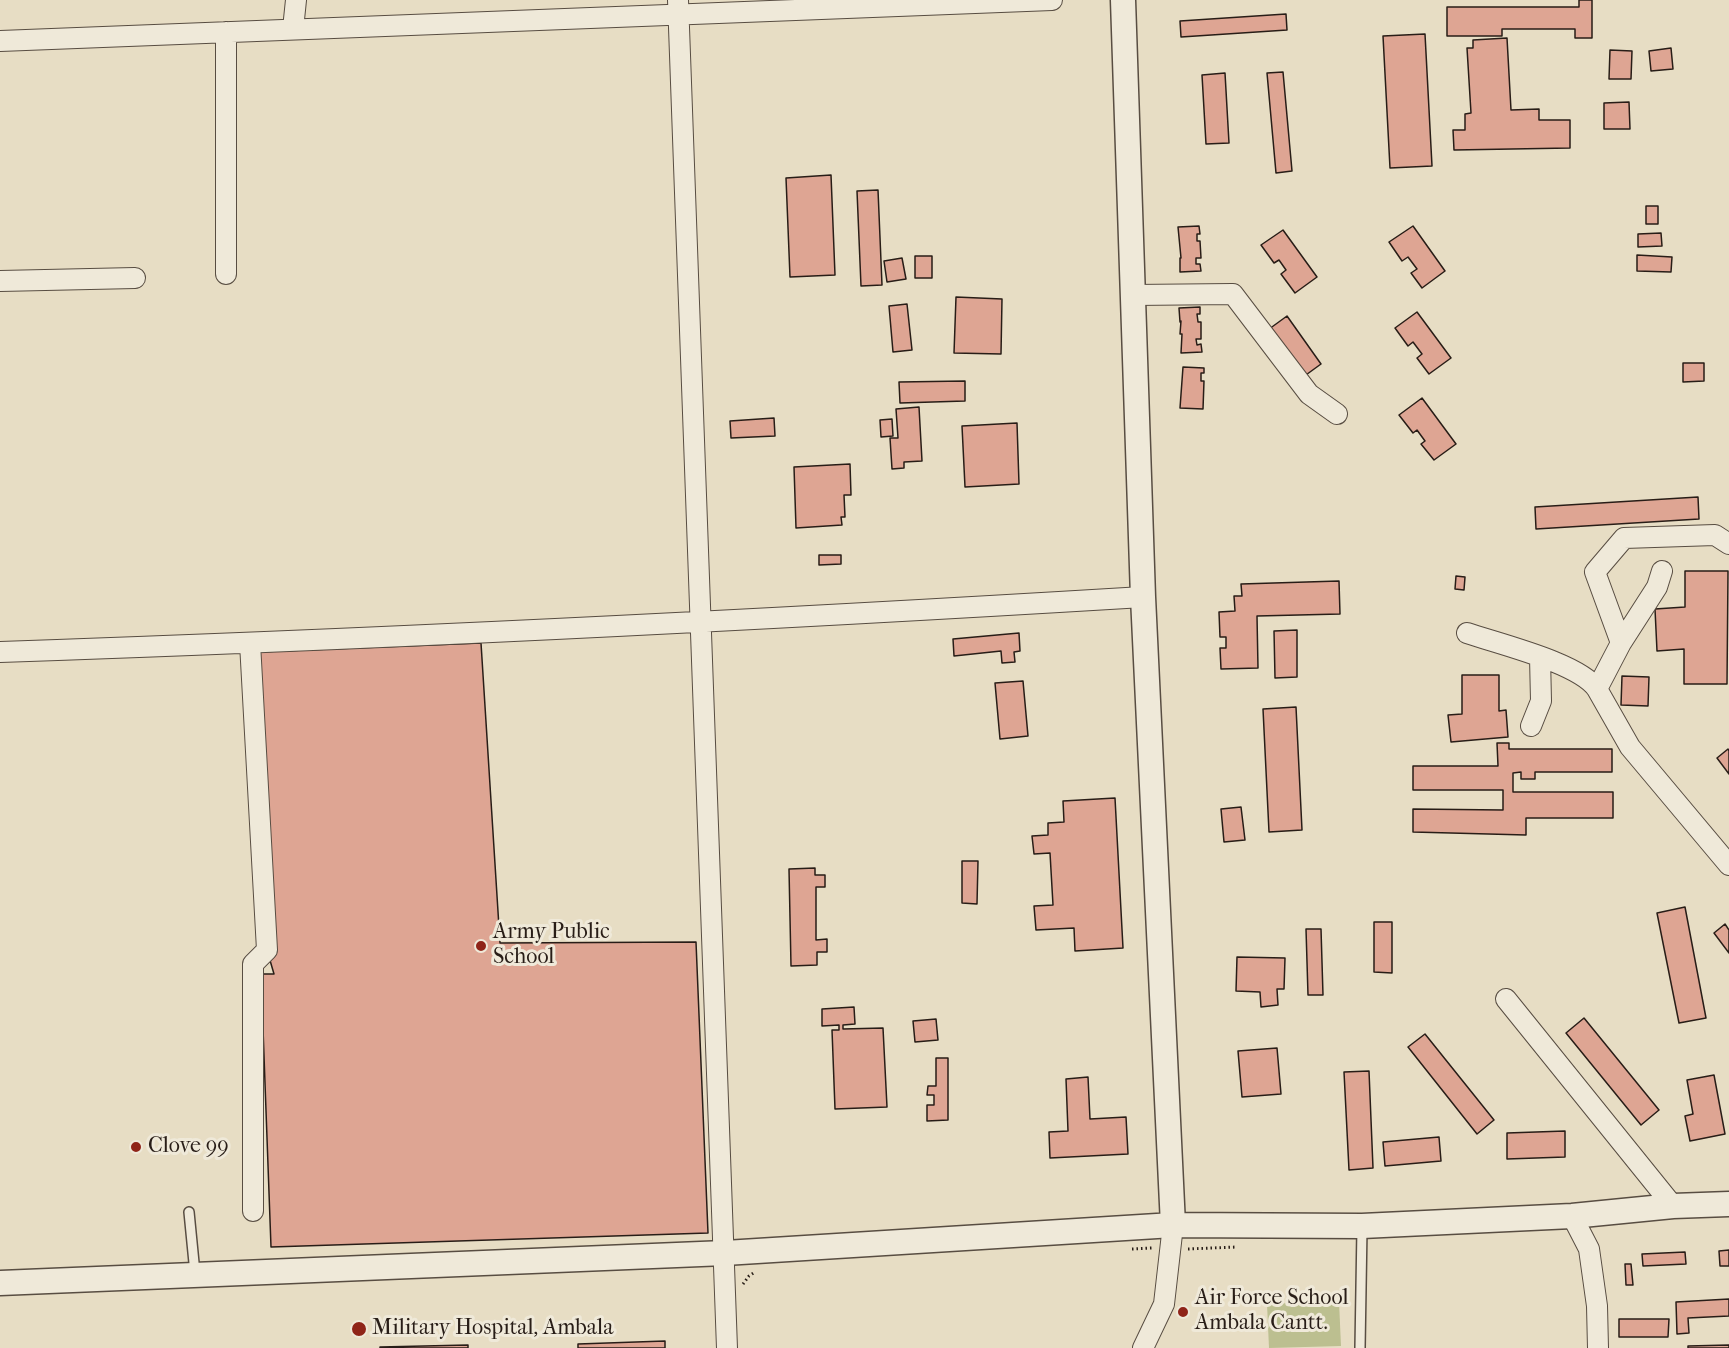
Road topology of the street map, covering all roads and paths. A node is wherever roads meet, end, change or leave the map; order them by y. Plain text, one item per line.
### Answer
1 (296, 0) edge
2 (1052, 0) edge
3 (1123, 0) edge
4 (678, 7) edge
5 (293, 29) junction
6 (226, 32) junction
7 (0, 41) edge
8 (226, 274) dead end
9 (135, 278) dead end
10 (0, 281) edge
11 (1133, 295) junction
12 (1338, 414) dead end
13 (1729, 544) edge
14 (1662, 571) dead end
15 (1143, 597) junction
16 (701, 621) junction
17 (1467, 633) dead end
18 (1621, 643) junction
19 (250, 644) junction
20 (0, 652) edge
21 (1540, 657) junction
22 (1597, 689) junction
23 (1531, 726) dead end
24 (1729, 865) edge
25 (1506, 999) dead end
26 (1729, 1204) edge
27 (1673, 1206) junction
28 (253, 1211) dead end
29 (189, 1212) dead end
30 (1572, 1216) junction
31 (1173, 1225) junction
32 (1362, 1226) junction
33 (1158, 1248) dead end
34 (1122, 1250) dead end
35 (725, 1253) junction
36 (758, 1270) dead end
37 (195, 1275) junction
38 (0, 1283) edge
39 (741, 1290) dead end
40 (727, 1348) edge
41 (1143, 1348) edge
42 (1360, 1348) edge
43 (1598, 1348) edge

1 - 5 street
2 - 4 street
3 - 11 street
4 - 5 street
4 - 16 street
5 - 6 street
6 - 7 street
6 - 8 street
9 - 10 street
11 - 12 street
11 - 15 street
13 - 18 street
14 - 18 street
15 - 16 street
15 - 31 street
16 - 19 street
16 - 35 street
17 - 21 street
18 - 22 street
19 - 20 street
19 - 28 street
21 - 22 street
21 - 23 street
22 - 24 street
25 - 27 street
26 - 27 street
27 - 30 street
29 - 37 lane
30 - 32 street
30 - 43 street
31 - 32 street
31 - 35 street
31 - 41 street
32 - 42 lane
33 - 34 path
35 - 37 street
35 - 40 street
36 - 39 path
37 - 38 street

